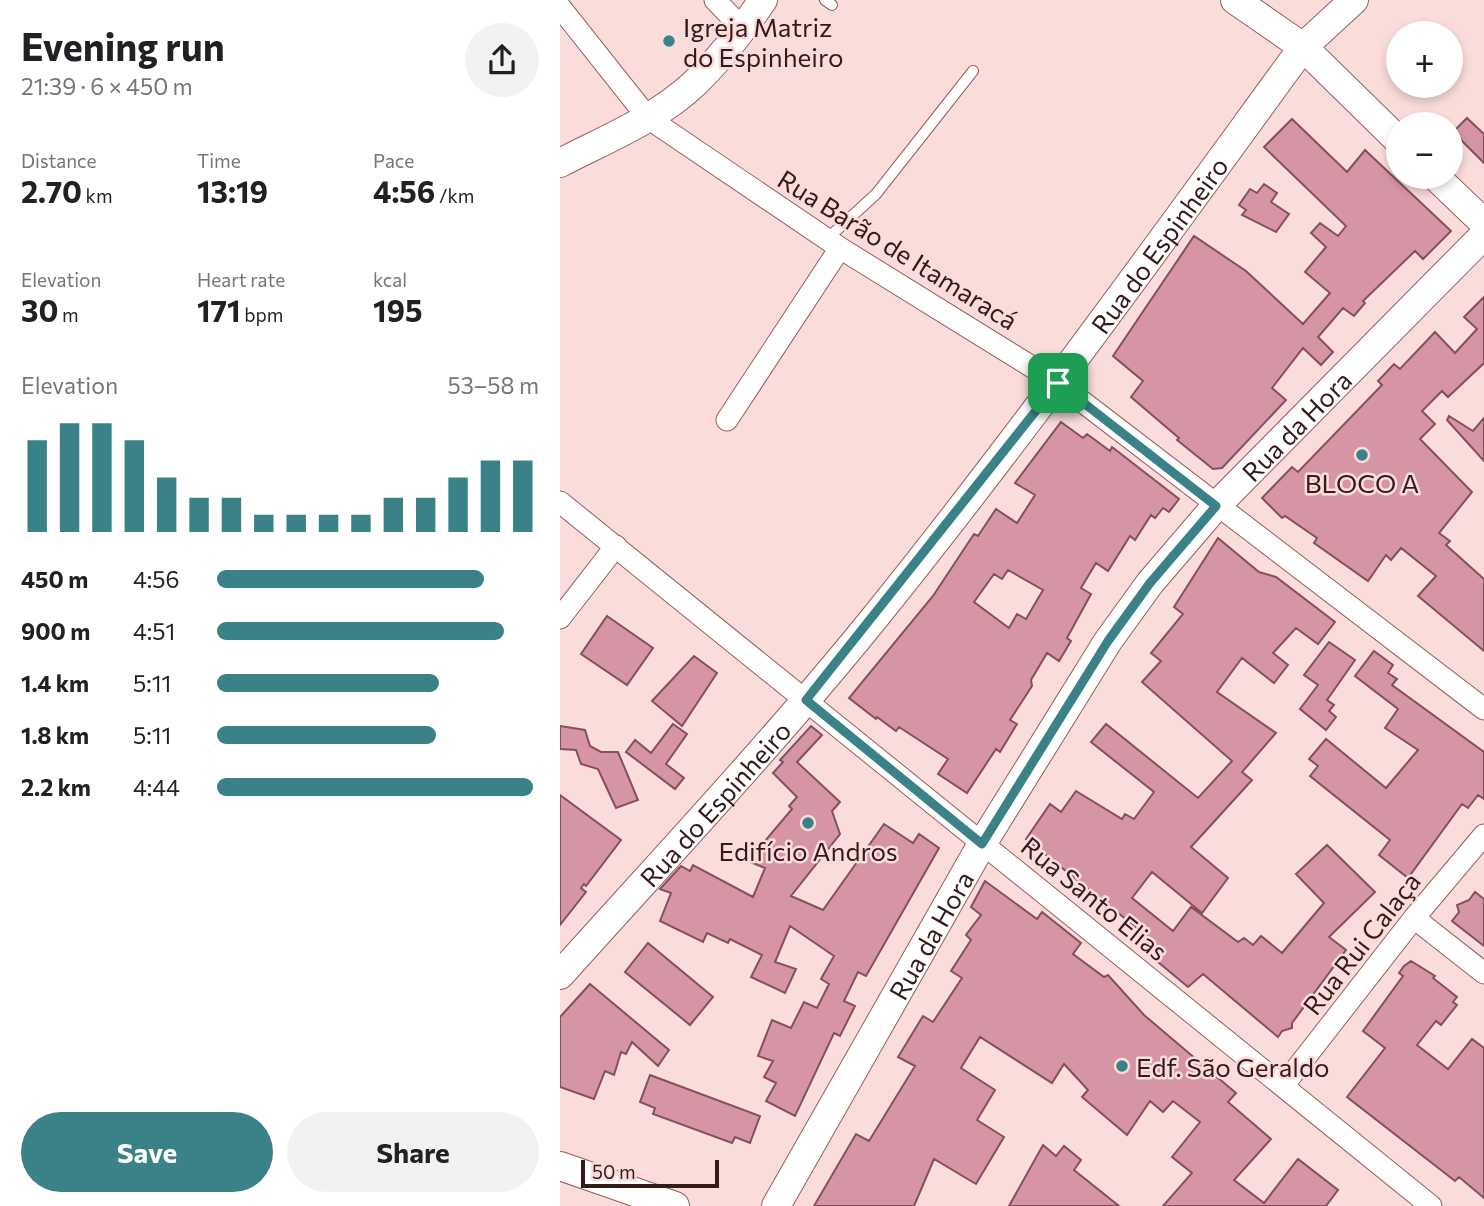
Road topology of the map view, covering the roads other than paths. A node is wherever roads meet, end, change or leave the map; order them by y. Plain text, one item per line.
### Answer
1 (715, 0) edge
2 (763, 0) edge
3 (1235, 0) edge
4 (1354, 0) edge
5 (560, 7) edge
6 (743, 29) junction
7 (1303, 47) junction
8 (973, 71) dead end
9 (648, 118) junction
10 (1386, 128) edge
11 (560, 163) edge
12 (1449, 189) edge
13 (1484, 223) edge
14 (1484, 235) edge
15 (834, 244) junction
16 (1058, 383) junction
17 (727, 420) dead end
18 (560, 502) edge
19 (1216, 506) junction
20 (616, 546) junction
21 (560, 618) edge
22 (806, 700) junction
23 (1484, 709) edge
24 (1484, 835) edge
25 (982, 844) junction
26 (1414, 918) junction
27 (1484, 973) edge
28 (560, 975) edge
29 (1283, 1086) junction
30 (560, 1166) edge
31 (675, 1206) edge
32 (776, 1206) edge
33 (1431, 1206) edge

1 - 6 street
2 - 6 street
3 - 7 street
4 - 7 street, Rua do Espinheiro
5 - 9 street, Rua Barão de Itamaracá
6 - 9 street
7 - 10 street
7 - 16 street, Rua do Espinheiro
8 - 15 lane
9 - 11 street
9 - 15 street, Rua Barão de Itamaracá
12 - 13 street
14 - 19 street, Rua da Hora
15 - 16 street, Rua Barão de Itamaracá
15 - 17 street
16 - 19 street, Rua Barão de Itamaracá
16 - 22 street, Rua do Espinheiro
18 - 20 street, Rua Santo Elias
19 - 23 street, Rua Barão de Itamaracá
19 - 25 street, Rua da Hora
20 - 21 street
20 - 22 street, Rua Santo Elias
22 - 25 street, Rua Santo Elias
22 - 28 street, Rua do Espinheiro
24 - 26 street, Rua Rui Calaça
25 - 29 street, Rua Santo Elias
25 - 32 street, Rua da Hora
26 - 27 street
26 - 29 street, Rua Rui Calaça
29 - 33 street, Rua Santo Elias
30 - 31 street

